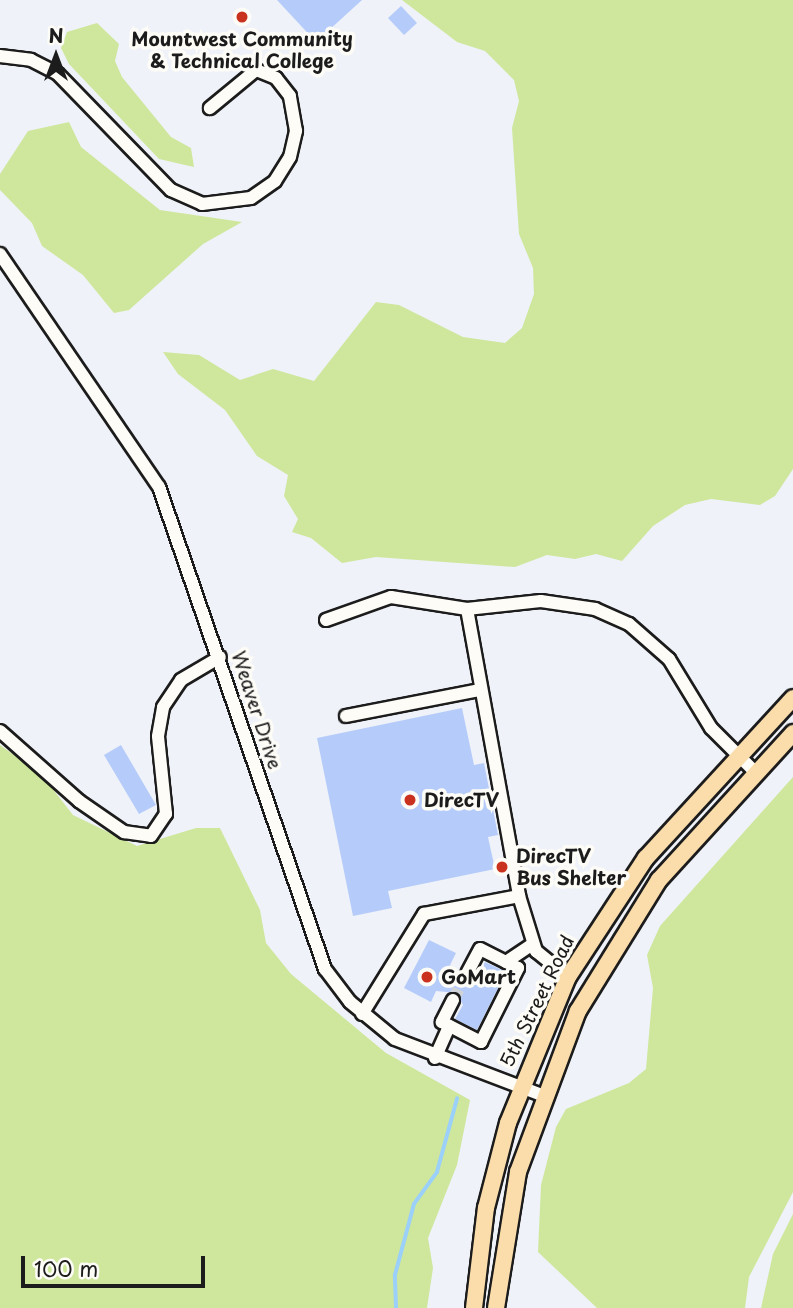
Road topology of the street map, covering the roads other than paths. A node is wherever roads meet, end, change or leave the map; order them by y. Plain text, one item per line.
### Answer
1 (0, 56) edge
2 (210, 107) dead end
3 (0, 254) edge
4 (467, 609) junction
5 (326, 620) dead end
6 (220, 657) junction
7 (480, 690) junction
8 (793, 698) edge
9 (346, 716) dead end
10 (0, 731) edge
11 (793, 733) edge
12 (738, 756) junction
13 (755, 772) junction
14 (519, 896) junction
15 (533, 944) junction
16 (506, 962) junction
17 (467, 974) tunnel mouth
18 (568, 977) junction
19 (453, 1000) tunnel mouth
20 (362, 1014) junction
21 (449, 1026) junction
22 (435, 1058) junction
23 (519, 1087) junction
24 (542, 1095) junction
25 (474, 1308) edge
26 (496, 1308) edge

1 - 2 street
3 - 6 street, Weaver Drive
4 - 5 street
4 - 7 street
4 - 12 street
6 - 10 street
6 - 20 street, Weaver Drive
7 - 9 street
7 - 14 street
8 - 12 main road, 5th Street Road
11 - 13 main road
12 - 13 street
12 - 18 main road, 5th Street Road
13 - 24 main road
14 - 15 street
14 - 20 street
15 - 16 street
15 - 18 street
16 - 17 street
16 - 21 street
18 - 23 main road, 5th Street Road
19 - 21 street
20 - 22 street, Weaver Drive
21 - 22 street
22 - 23 street, Weaver Drive
23 - 24 street, Weaver Drive
23 - 25 main road, 5th Street Road
24 - 26 main road

